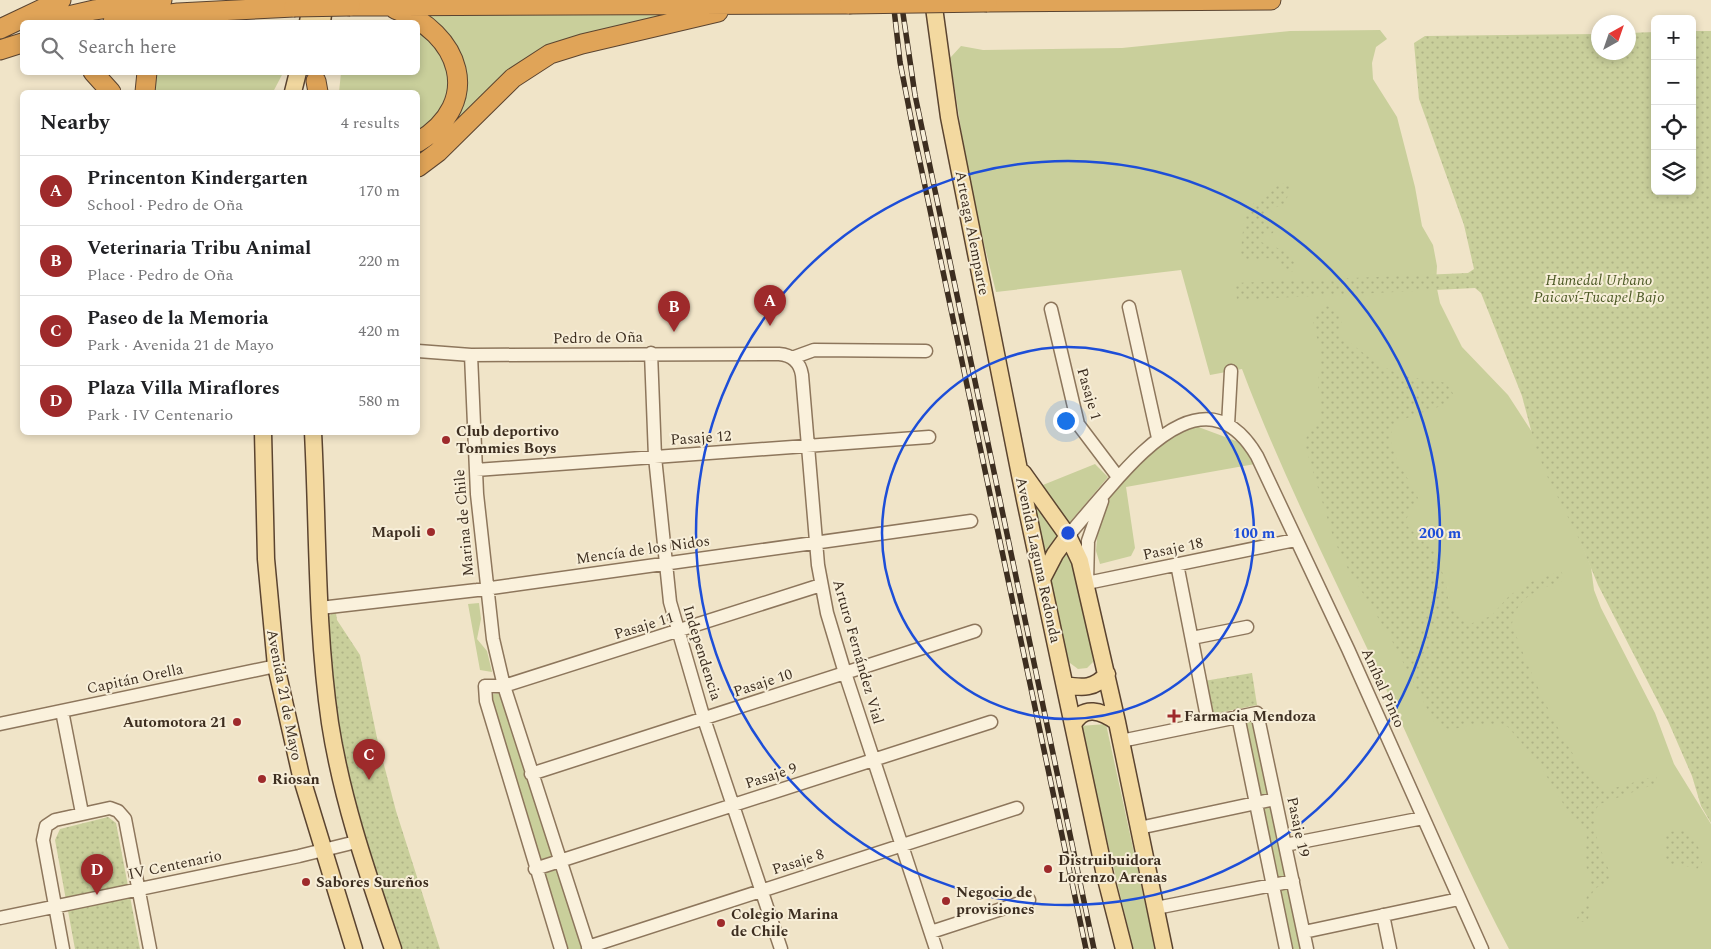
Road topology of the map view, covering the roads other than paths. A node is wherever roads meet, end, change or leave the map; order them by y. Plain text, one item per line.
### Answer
1 (61, 0) edge
2 (162, 0) edge
3 (312, 0) edge
4 (325, 0) edge
5 (933, 0) edge
6 (1271, 0) edge
7 (751, 5) junction
8 (387, 6) junction
9 (215, 10) junction
10 (51, 20) edge
11 (130, 20) edge
12 (194, 20) edge
13 (308, 20) edge
14 (322, 20) edge
15 (418, 20) edge
16 (420, 22) edge
17 (0, 29) edge
18 (20, 29) edge
19 (0, 34) edge
20 (20, 44) edge
21 (0, 52) edge
22 (20, 53) edge
23 (96, 75) edge
24 (147, 75) edge
25 (297, 75) edge
26 (109, 90) edge
27 (145, 90) edge
28 (294, 90) edge
29 (420, 140) edge
30 (420, 166) edge
31 (1129, 307) dead end
32 (1051, 309) dead end
33 (420, 351) edge
34 (926, 351) dead end
35 (651, 353) junction
36 (471, 355) junction
37 (792, 358) junction
38 (1231, 371) dead end
39 (1228, 425) junction
40 (263, 435) edge
41 (313, 435) edge
42 (929, 437) dead end
43 (1158, 438) junction
44 (809, 446) junction
45 (655, 457) junction
46 (1018, 465) junction
47 (476, 470) junction
48 (1118, 477) junction
49 (1106, 492) junction
50 (970, 521) dead end
51 (1068, 536) junction
52 (1295, 540) junction
53 (816, 542) junction
54 (665, 564) junction
55 (1177, 564) junction
56 (1042, 579) junction
57 (1087, 583) junction
58 (821, 585) junction
59 (487, 588) junction
60 (320, 608) junction
61 (1247, 627) dead end
62 (975, 630) dead end
63 (677, 632) junction
64 (1192, 638) junction
65 (276, 666) junction
66 (845, 673) junction
67 (1107, 674) junction
68 (1065, 685) junction
69 (504, 686) junction
70 (62, 711) junction
71 (1238, 716) junction
72 (704, 719) junction
73 (991, 722) dead end
74 (1117, 722) junction
75 (1208, 722) junction
76 (0, 724) edge
77 (1073, 725) junction
78 (1121, 741) junction
79 (874, 760) junction
80 (532, 774) junction
81 (1275, 799) junction
82 (1256, 803) junction
83 (734, 805) junction
84 (1017, 808) dead end
85 (82, 813) junction
86 (1423, 818) junction
87 (1139, 828) junction
88 (356, 842) junction
89 (1285, 845) junction
90 (902, 846) junction
91 (322, 850) junction
92 (560, 862) junction
93 (535, 869) junction
94 (1293, 881) junction
95 (1272, 884) junction
96 (138, 890) junction
97 (763, 891) junction
98 (1459, 898) junction
99 (1029, 900) dead end
100 (55, 907) junction
101 (1156, 908) junction
102 (1383, 915) junction
103 (0, 918) edge
104 (930, 932) junction
105 (1304, 932) junction
106 (588, 948) edge
107 (64, 949) edge
108 (150, 949) edge
109 (354, 949) edge
110 (393, 949) edge
111 (561, 949) edge
112 (781, 949) edge
113 (936, 949) edge
114 (1124, 949) edge
115 (1164, 949) edge
116 (1286, 949) edge
117 (1307, 949) edge
118 (1390, 949) edge
119 (1482, 949) edge

1 - 17 highway
2 - 10 highway
3 - 13 main road
4 - 14 main road
5 - 46 main road, Arteaga Alemparte
6 - 7 highway, bridge
7 - 8 highway
7 - 30 highway
8 - 9 highway, bridge
8 - 15 highway
9 - 11 highway
9 - 12 highway
16 - 29 highway
18 - 19 highway
20 - 21 highway
21 - 22 highway
23 - 26 highway
24 - 27 highway
25 - 28 main road
31 - 43 street
32 - 48 street, Pasaje 1
33 - 36 street, Pedro de Oña
34 - 37 street, Pedro de Oña
35 - 36 street, Pedro de Oña
35 - 37 street, Pedro de Oña
35 - 45 street, Independencia
36 - 47 street, Marina de Chile
37 - 44 street, Arturo Fernández Vial
38 - 39 street
39 - 43 street
39 - 52 street, Aníbal Pinto
40 - 65 main road, Avenida 21 de Mayo
41 - 60 main road
42 - 44 street, Pasaje 12
43 - 48 street
44 - 45 street, Pasaje 12
44 - 53 street, Arturo Fernández Vial
45 - 47 street, Pasaje 12
45 - 54 street, Independencia
46 - 51 main road, Avenida Laguna Redonda
46 - 56 main road, Avenida Laguna Redonda
47 - 59 street, Marina de Chile
48 - 49 street
49 - 51 street
49 - 57 street
50 - 53 street, Mencía de los Nidos
51 - 56 main road
51 - 57 main road, Avenida Laguna Redonda
52 - 55 street, Pasaje 18
52 - 86 street, Aníbal Pinto
53 - 54 street, Mencía de los Nidos
53 - 58 street, Arturo Fernández Vial
54 - 59 street, Mencía de los Nidos
54 - 63 street, Independencia
55 - 57 street, Pasaje 18
55 - 64 street
56 - 68 main road, Avenida Laguna Redonda
57 - 67 main road, Avenida Laguna Redonda
58 - 63 street, Pasaje 11
58 - 66 street, Arturo Fernández Vial
59 - 60 street, Mencía de los Nidos
59 - 69 street, Marina de Chile
60 - 88 main road
61 - 64 street
62 - 66 street, Pasaje 10
63 - 69 street, Pasaje 11
63 - 72 street, Independencia
64 - 75 street
65 - 70 street, Capitán Orella
65 - 91 main road, Avenida 21 de Mayo
66 - 72 street, Pasaje 10
66 - 79 street, Arturo Fernández Vial
67 - 68 main road
67 - 74 main road, Avenida Laguna Redonda
68 - 77 main road, Avenida Laguna Redonda
69 - 80 street, Marina de Chile
69 - 93 street
70 - 76 street, Capitán Orella
70 - 85 street
71 - 75 street
71 - 81 street, Pasaje 19
71 - 82 street
72 - 80 street, Pasaje 10
72 - 83 street, Independencia
73 - 79 street, Pasaje 9
74 - 77 main road
74 - 78 main road, Avenida Laguna Redonda
75 - 78 street
77 - 114 main road, Avenida Laguna Redonda
78 - 87 main road, Avenida Laguna Redonda
79 - 83 street, Pasaje 9
79 - 90 street, Arturo Fernández Vial
80 - 92 street, Marina de Chile
81 - 82 street
81 - 89 street, Pasaje 19
82 - 87 street
82 - 95 street
83 - 92 street, Pasaje 9
83 - 97 street, Independencia
84 - 90 street, Pasaje 8
85 - 96 street
85 - 100 street
86 - 89 street
86 - 98 street, Aníbal Pinto
87 - 101 main road, Avenida Laguna Redonda
88 - 91 street, IV Centenario
88 - 110 main road
89 - 94 street, Pasaje 19
90 - 97 street, Pasaje 8
90 - 104 street, Arturo Fernández Vial
91 - 96 street, IV Centenario
91 - 109 main road, Avenida 21 de Mayo
92 - 93 street
92 - 106 street, Marina de Chile
93 - 111 street
94 - 95 street
94 - 105 street, Pasaje 19
95 - 101 street
95 - 116 street
96 - 100 street, IV Centenario
96 - 108 street
97 - 106 street, Pasaje 8
97 - 112 street, Independencia
98 - 102 street
98 - 119 street, Aníbal Pinto
99 - 104 street
100 - 103 street, IV Centenario
100 - 107 street
101 - 115 main road, Avenida Laguna Redonda
102 - 105 street
102 - 118 street
104 - 113 street, Arturo Fernández Vial
105 - 117 street, Pasaje 19

